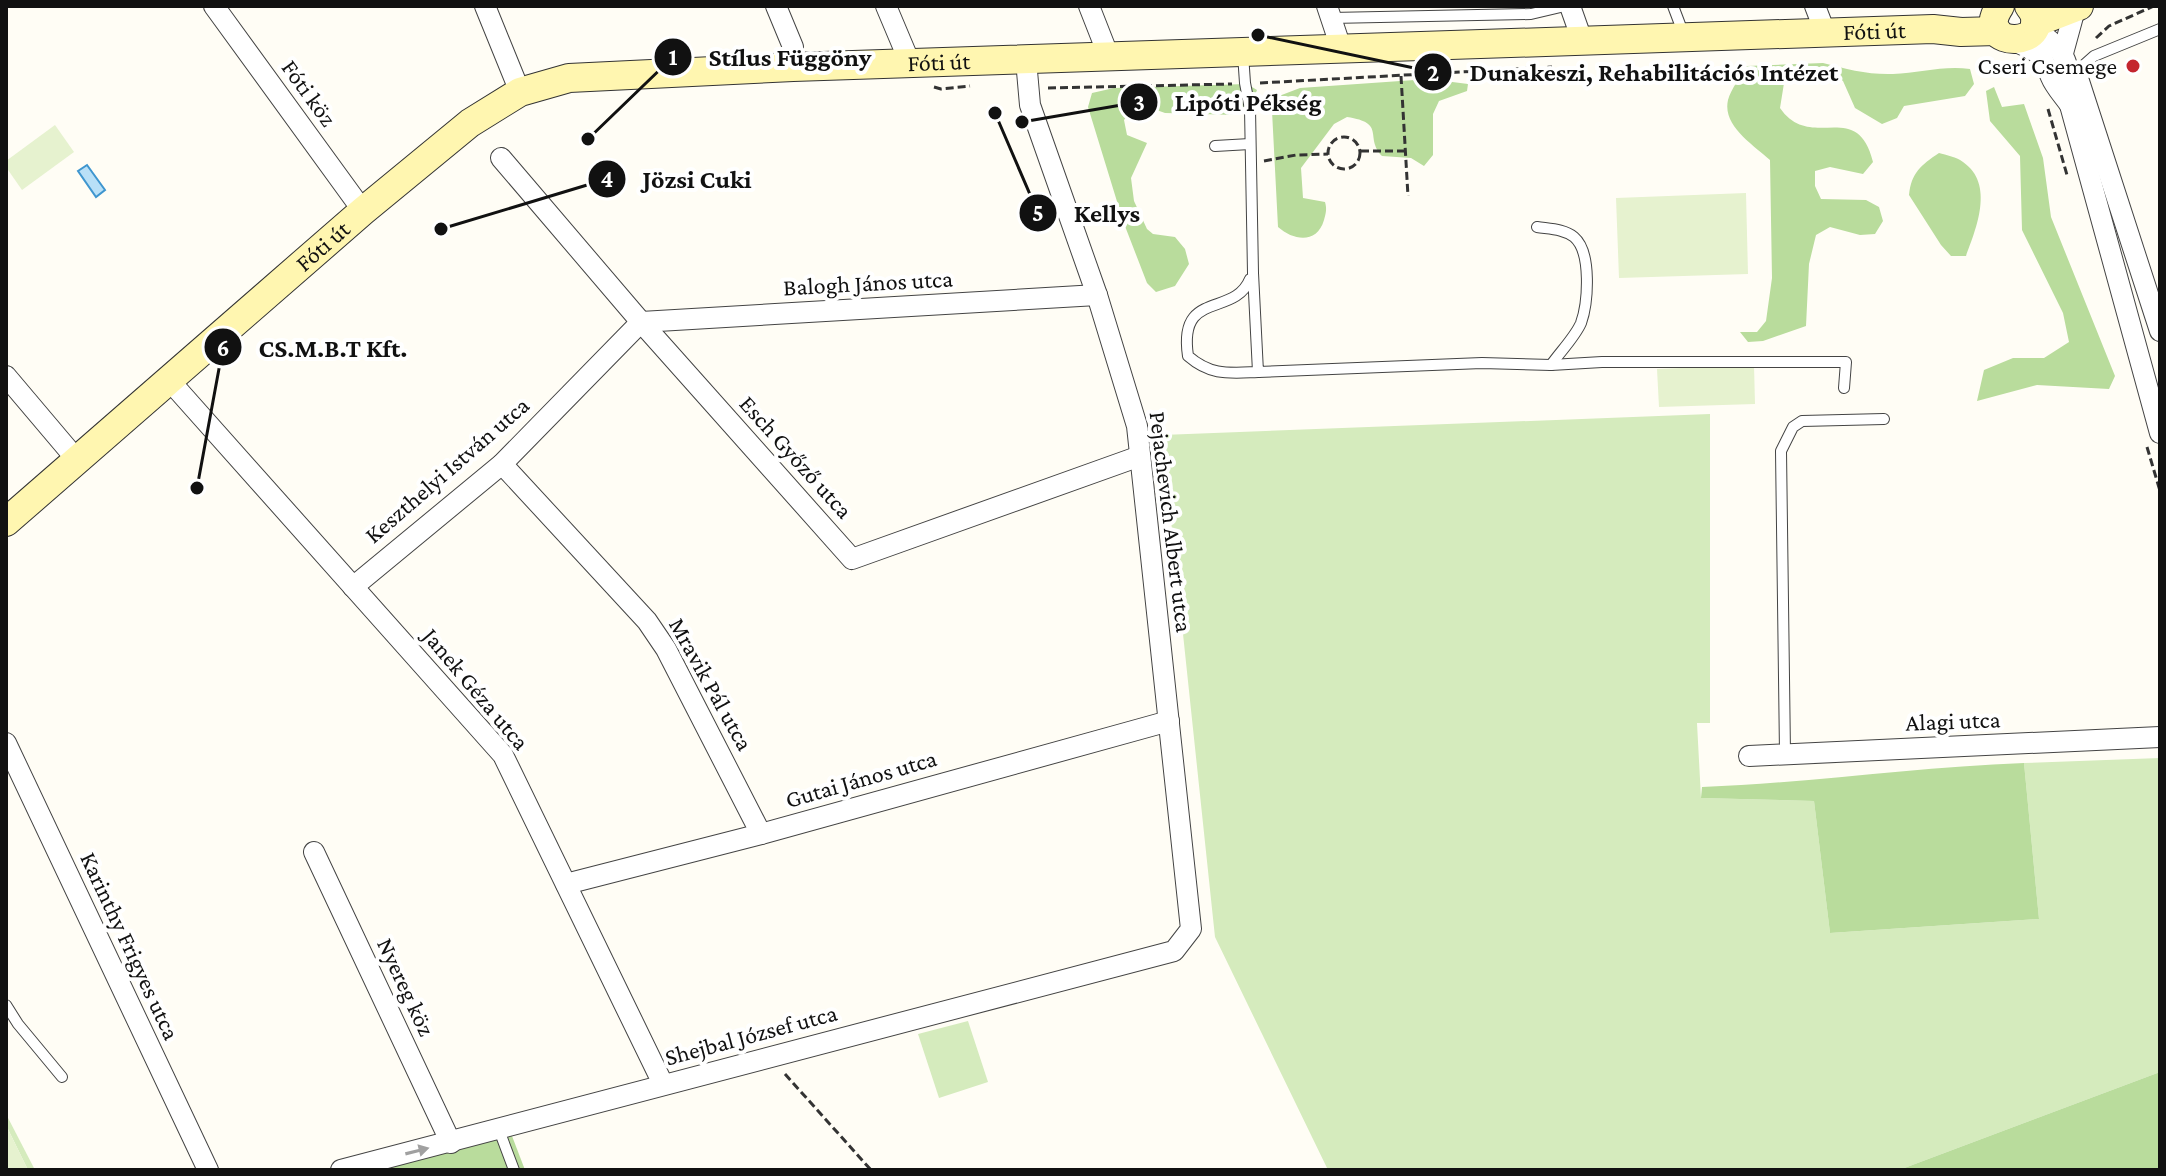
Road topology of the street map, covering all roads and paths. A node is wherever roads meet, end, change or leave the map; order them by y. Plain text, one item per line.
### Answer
1 (214, 6) edge
2 (485, 6) edge
3 (776, 6) edge
4 (886, 6) edge
5 (1089, 6) edge
6 (1568, 6) edge
7 (1673, 6) edge
8 (2154, 6) edge
9 (2077, 7) edge
10 (1329, 12) edge
11 (2133, 15) dead end
12 (2019, 18) edge
13 (1820, 19) edge
14 (2160, 29) edge
15 (1684, 36) junction
16 (1582, 40) junction
17 (1341, 48) junction
18 (1243, 52) junction
19 (2063, 53) junction
20 (1109, 57) junction
21 (1026, 60) junction
22 (1555, 66) dead end
23 (793, 67) junction
24 (2076, 72) joint
25 (917, 73) junction
26 (1401, 75) junction
27 (1245, 83) junction
28 (983, 84) dead end
29 (1029, 89) junction
30 (520, 92) junction
31 (2070, 105) junction
32 (1250, 144) junction
33 (1215, 146) dead end
34 (1360, 151) junction
35 (1406, 151) junction
36 (1328, 154) junction
37 (501, 158) dead end
38 (1250, 164) junction
39 (1408, 196) dead end
40 (363, 211) junction
41 (1537, 227) dead end
42 (1253, 273) junction
43 (1097, 295) junction
44 (641, 322) junction
45 (2160, 331) edge
46 (1551, 365) junction
47 (1258, 372) junction
48 (6, 376) edge
49 (169, 380) junction
50 (1844, 388) dead end
51 (1884, 419) dead end
52 (2160, 433) edge
53 (1140, 456) junction
54 (77, 460) junction
55 (502, 464) junction
56 (6, 522) edge
57 (353, 587) junction
58 (1169, 721) junction
59 (2160, 737) edge
60 (6, 743) edge
61 (1785, 753) junction
62 (1749, 756) dead end
63 (761, 834) junction
64 (314, 852) dead end
65 (566, 884) junction
66 (1174, 951) joint
67 (6, 1005) edge
68 (769, 1057) junction
69 (62, 1077) dead end
70 (663, 1084) junction
71 (499, 1130) junction
72 (451, 1143) junction
73 (208, 1170) edge
74 (341, 1170) edge
75 (514, 1170) edge
76 (871, 1170) edge

1 - 40 street, Fóti köz
2 - 30 street
3 - 23 street
4 - 25 street
5 - 20 street
6 - 10 lane
6 - 16 street
7 - 15 lane
8 - 11 path
9 - 12 main road, Fóti út
9 - 19 street
10 - 17 street
12 - 13 main road, Fóti út
12 - 19 street
12 - 31 street
13 - 15 main road, Fóti út
14 - 24 lane
15 - 16 main road, Fóti út
16 - 17 main road, Fóti út
17 - 18 main road, Fóti út
18 - 20 main road, Fóti út
18 - 27 lane
19 - 31 street
20 - 21 main road, Fóti út
21 - 25 main road, Fóti út
21 - 29 street, Pejachevich Albert utca
22 - 26 path
23 - 25 main road, Fóti út
23 - 30 main road, Fóti út
24 - 45 street
25 - 28 path
26 - 27 path
26 - 35 path
27 - 29 path
27 - 32 lane
29 - 43 street, Pejachevich Albert utca
30 - 40 main road, Fóti út
31 - 52 street
32 - 33 lane
32 - 38 lane
34 - 35 path
34 - 36 path
34 - 36 path
35 - 39 path
36 - 38 path
37 - 44 street, Esch Győző utca
38 - 42 lane
40 - 49 main road, Fóti út
41 - 46 lane
42 - 47 lane
42 - 47 lane
43 - 44 street, Balogh János utca
43 - 53 street, Pejachevich Albert utca
44 - 53 street, Esch Győző utca
44 - 55 street, Keszthelyi István utca
46 - 47 lane
46 - 50 lane
48 - 54 street
49 - 54 main road, Fóti út
49 - 57 street, Janek Géza utca
51 - 61 lane
53 - 58 street, Pejachevich Albert utca
54 - 56 main road, Fóti út
55 - 57 street, Keszthelyi István utca
55 - 63 street, Mravik Pál utca
57 - 65 street, Janek Géza utca
58 - 63 street, Gutai János utca
58 - 66 street, Pejachevich Albert utca
59 - 61 street, Alagi utca
60 - 73 street, Karinthy Frigyes utca
61 - 62 street, Alagi utca
63 - 65 street, Gutai János utca
64 - 72 street, Nyereg köz
65 - 70 street, Janek Géza utca
66 - 68 street, Shejbal József utca
67 - 69 lane
68 - 70 street, Shejbal József utca
68 - 76 path
70 - 71 street, Shejbal József utca
71 - 72 street, Shejbal József utca
71 - 75 lane
74 -> 72 street, Shejbal József utca

